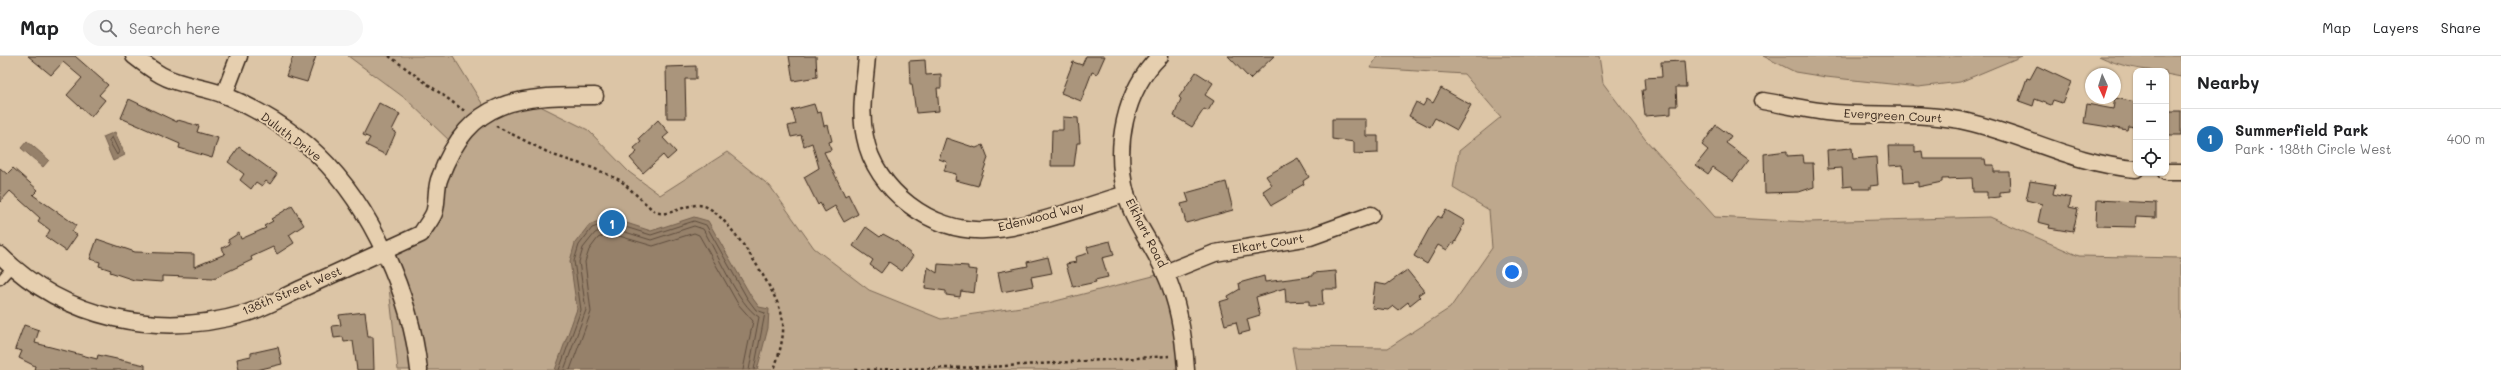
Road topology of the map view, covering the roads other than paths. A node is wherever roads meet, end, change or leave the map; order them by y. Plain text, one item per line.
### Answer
1 (134, 56) edge
2 (239, 56) edge
3 (867, 56) edge
4 (1160, 56) edge
5 (224, 95) junction
6 (595, 96) dead end
7 (1763, 101) dead end
8 (2133, 169) edge
9 (2169, 172) edge
10 (2181, 172) edge
11 (1126, 194) junction
12 (1371, 215) dead end
13 (385, 251) junction
14 (0, 255) edge
15 (12, 267) junction
16 (1165, 273) junction
17 (0, 280) edge
18 (419, 370) edge
19 (1186, 370) edge

1 - 5 street, Duluth Drive
2 - 5 street
3 - 11 street, Edenwood Way
4 - 11 street, Elkhart Road
5 - 13 street, Duluth Drive
6 - 13 street, 138th Street West
7 - 8 street, Evergreen Court
9 - 10 street
11 - 16 street, Elkhart Road
12 - 16 street, Elkart Court
13 - 15 street, 138th Street West
13 - 18 street, Duluth Drive
14 - 15 street, 138th Street West
15 - 17 lane
16 - 19 street, Elkhart Road

